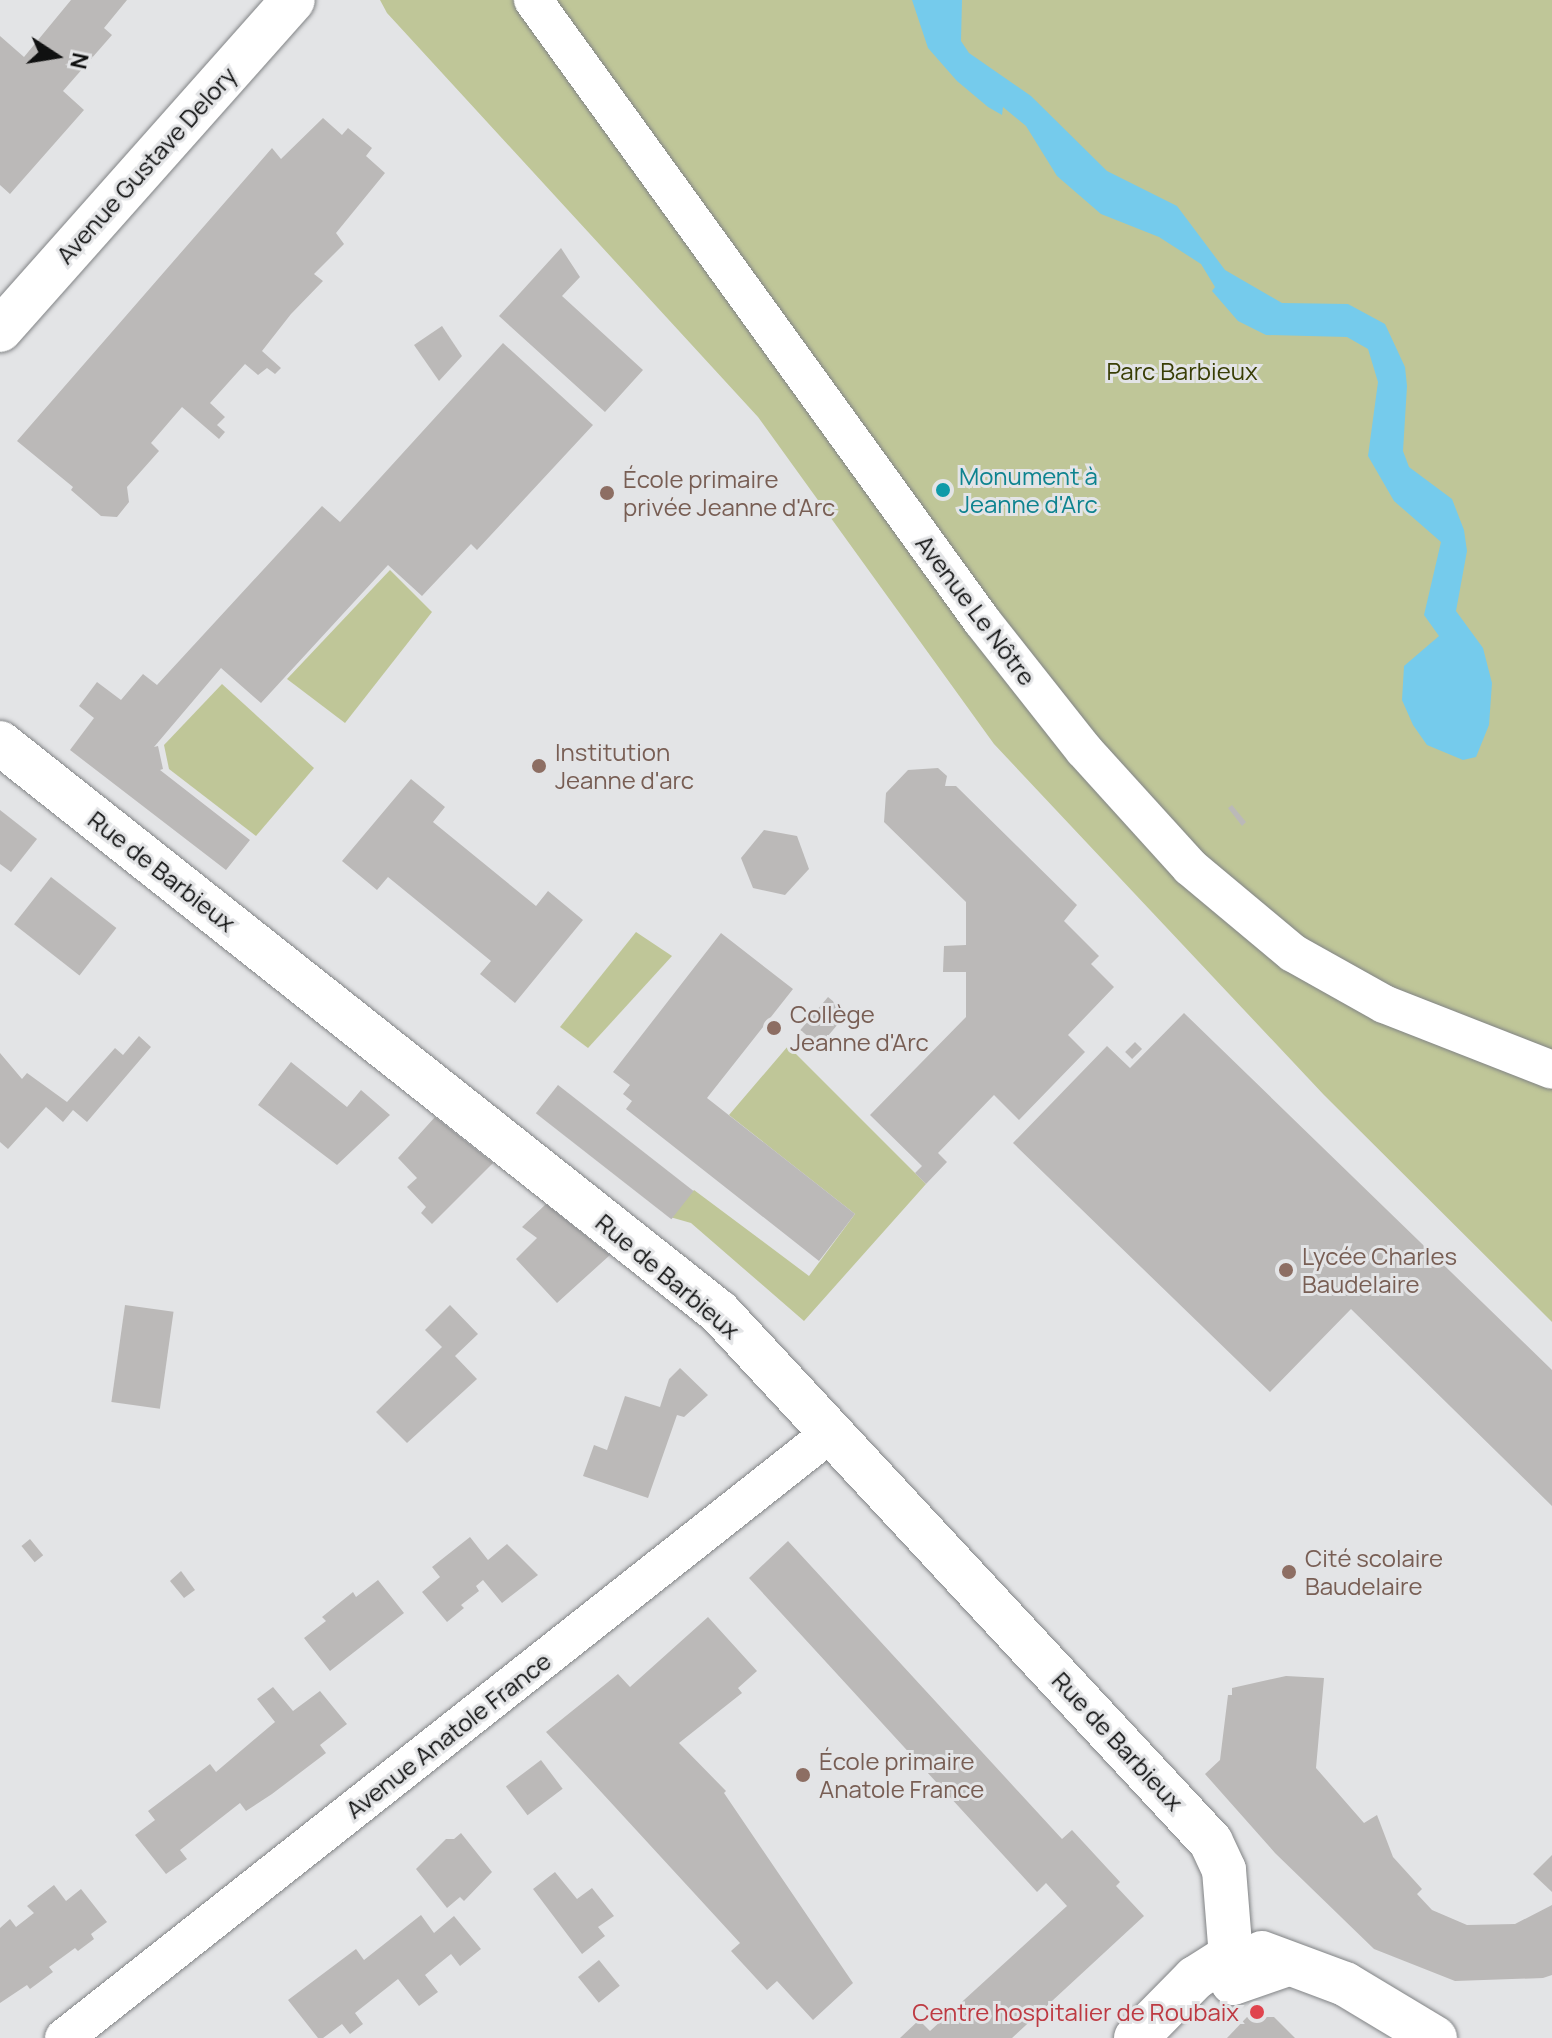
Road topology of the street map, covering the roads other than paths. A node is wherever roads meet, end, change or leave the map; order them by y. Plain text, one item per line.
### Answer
1 (293, 0) edge
2 (533, 0) edge
3 (0, 330) edge
4 (0, 743) edge
5 (1552, 1070) edge
6 (832, 1432) junction
7 (1232, 1970) junction
8 (64, 2038) edge
9 (1136, 2038) edge
10 (1173, 2038) edge
11 (1435, 2038) edge

1 - 3 main road, Avenue Gustave Delory
2 - 5 street, Avenue Le Nôtre
4 - 6 main road, Rue de Barbieux
6 - 7 main road, Rue de Barbieux
6 - 8 street, Avenue Anatole France
7 - 9 main road
7 - 10 main road
7 - 11 main road

